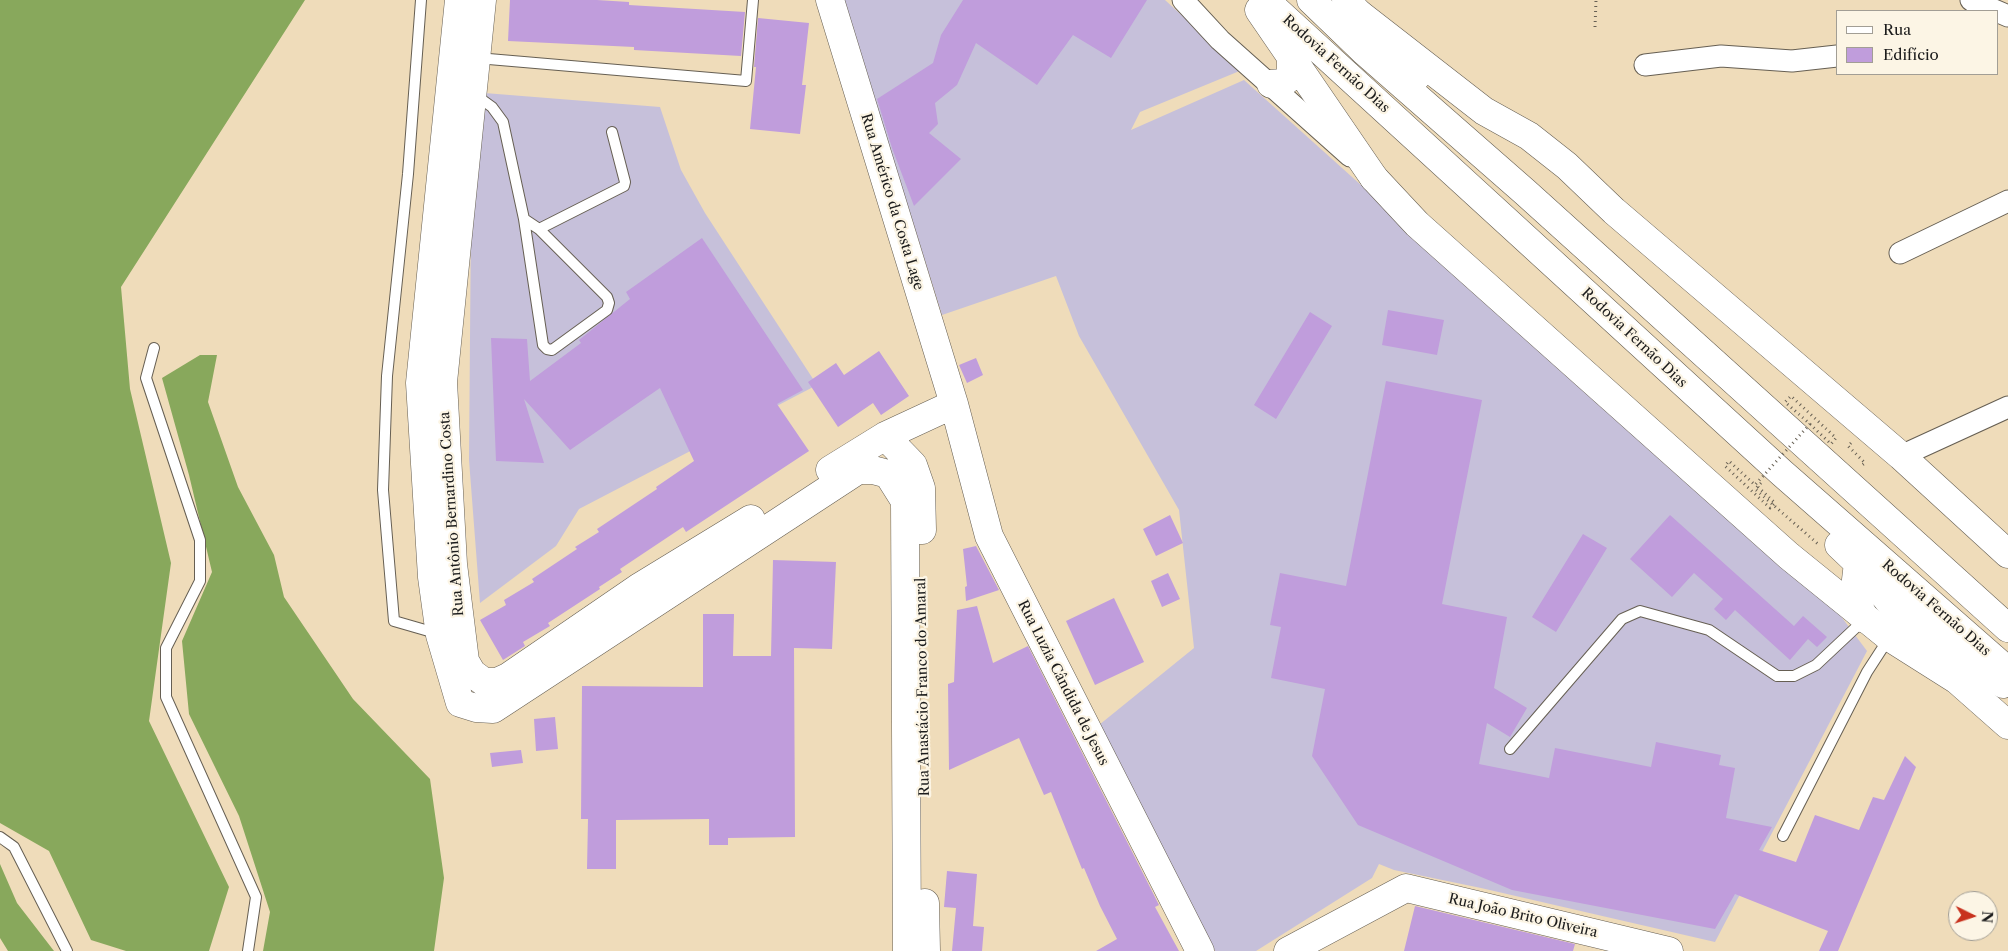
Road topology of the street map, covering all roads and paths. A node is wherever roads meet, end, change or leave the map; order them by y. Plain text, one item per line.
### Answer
1 (421, 0) edge
2 (459, 0) edge
3 (482, 0) edge
4 (753, 0) edge
5 (830, 0) edge
6 (1184, 0) edge
7 (1253, 0) edge
8 (1265, 0) edge
9 (1311, 0) edge
10 (1596, 0) edge
11 (1971, 5) edge
12 (1352, 7) edge
13 (1988, 10) edge
14 (1595, 26) dead end
15 (1291, 56) junction
16 (1836, 56) edge
17 (477, 58) junction
18 (1646, 65) dead end
19 (1271, 84) junction
20 (462, 91) junction
21 (612, 132) dead end
22 (1374, 178) junction
23 (1525, 192) junction
24 (2008, 201) edge
25 (524, 219) junction
26 (539, 229) junction
27 (1900, 253) dead end
28 (154, 348) dead end
29 (954, 404) junction
30 (2008, 407) edge
31 (1868, 427) junction
32 (1807, 434) junction
33 (885, 436) junction
34 (1834, 442) dead end
35 (1902, 456) junction
36 (1854, 460) dead end
37 (858, 470) joint
38 (1772, 476) junction
39 (1825, 550) dead end
40 (2008, 554) edge
41 (1858, 563) junction
42 (644, 597) junction
43 (1865, 619) junction
44 (2008, 628) edge
45 (440, 634) junction
46 (1926, 635) junction
47 (1889, 637) junction
48 (2008, 671) edge
49 (2008, 687) edge
50 (2008, 725) edge
51 (1510, 749) dead end
52 (1783, 836) dead end
53 (0, 837) edge
54 (67, 951) edge
55 (248, 951) edge
56 (906, 951) edge
57 (926, 951) edge
58 (1200, 951) edge
59 (1288, 951) edge
60 (1669, 951) edge

1 - 45 lane
2 - 20 main road, Rua Antônio Bernardino Costa
3 - 17 main road, Rua Antônio Bernardino Costa
4 - 17 lane
5 - 29 main road, Rua Américo da Costa Lage
6 - 19 street
7 - 15 main road
8 - 38 main road, Rodovia Fernão Dias
9 - 23 main road, Rodovia Fernão Dias
10 - 14 path
11 - 13 street
12 - 23 main road
12 - 31 main road
15 - 19 main road
15 - 22 main road
16 - 18 street
17 - 20 main road, Rua Antônio Bernardino Costa
19 - 22 street
20 - 25 lane
20 - 42 main road, Rua Antônio Bernardino Costa
20 - 45 main road, Rua Antônio Bernardino Costa
21 - 26 lane
22 - 43 main road
23 - 32 main road, Rodovia Fernão Dias
24 - 27 street
25 - 26 lane
25 - 26 lane
28 - 55 lane
29 - 33 main road, Rua Antônio Bernardino Costa
29 - 58 main road, Rua Luzia Cândida de Jesus
30 - 35 street
31 - 35 main road
31 - 36 path
32 - 34 path
32 - 38 path, bridge
32 - 44 main road, Rodovia Fernão Dias
33 - 42 main road, Rua Antônio Bernardino Costa
33 - 57 main road, Rua Anastácio Franco do Amaral
35 - 40 main road
37 - 42 main road, Rua Antônio Bernardino Costa
37 - 56 main road, Rua Anastácio Franco do Amaral
38 - 39 path
38 - 41 main road
38 - 48 main road, Rodovia Fernão Dias
41 - 43 main road
41 - 46 main road
42 - 45 main road, Rua Antônio Bernardino Costa
43 - 47 main road
43 - 51 lane
46 - 47 main road
46 - 49 main road
47 - 50 main road
47 - 52 lane
53 - 54 lane
59 - 60 main road, Rua João Brito Oliveira

